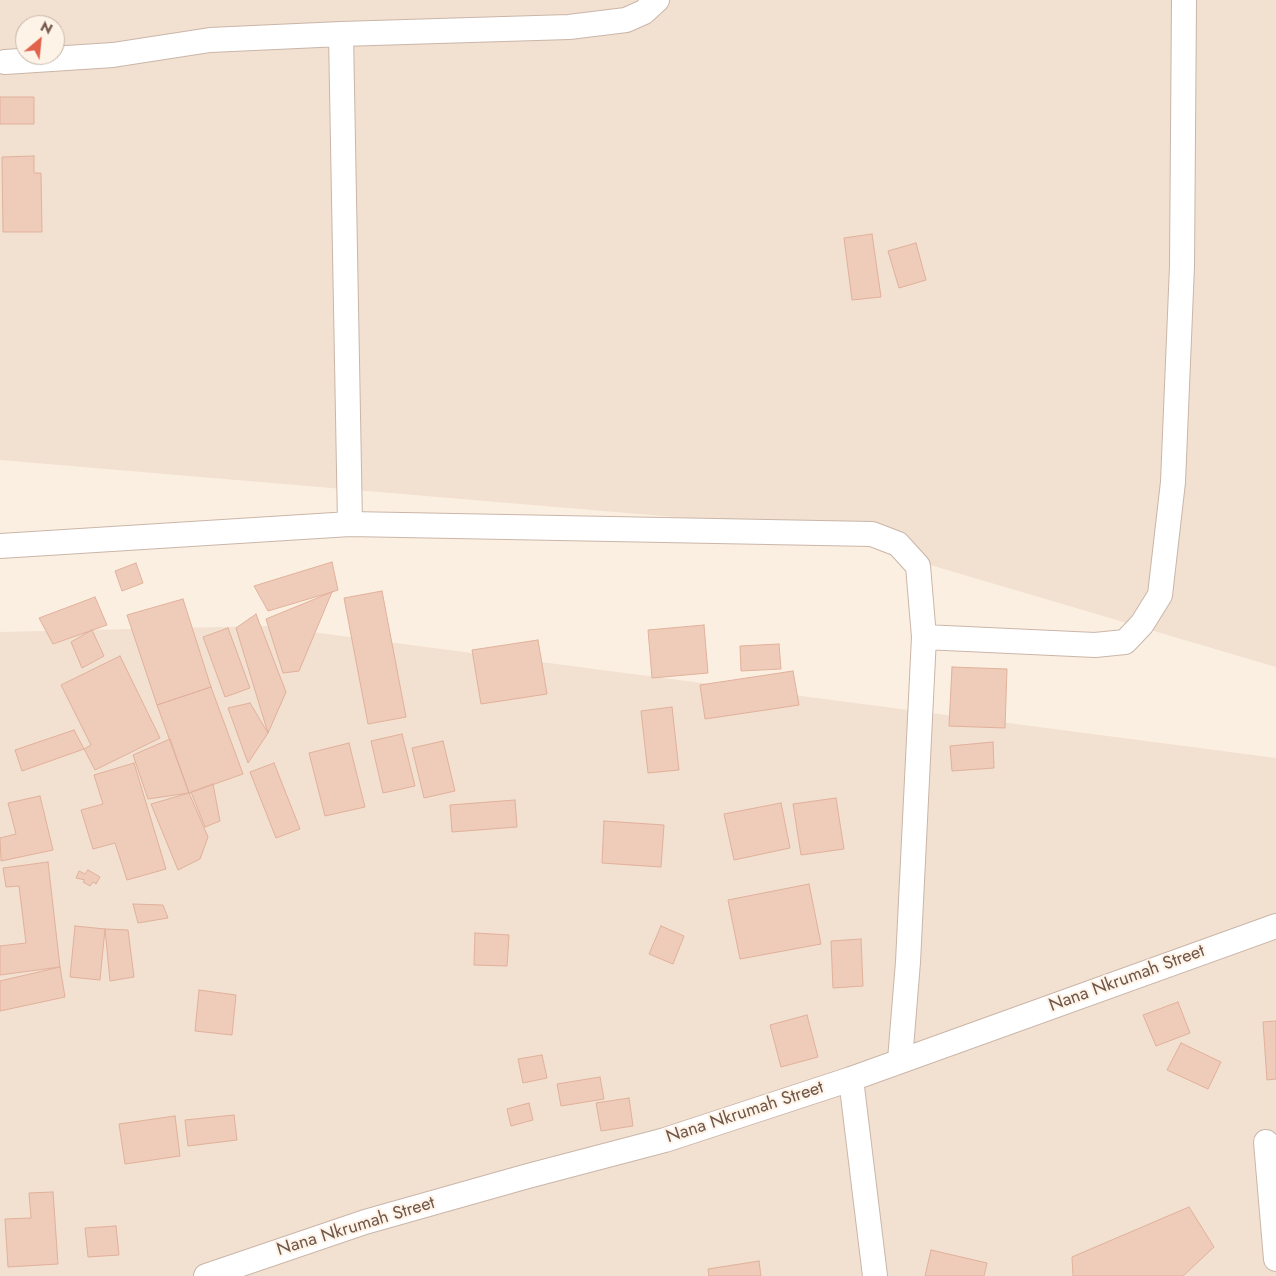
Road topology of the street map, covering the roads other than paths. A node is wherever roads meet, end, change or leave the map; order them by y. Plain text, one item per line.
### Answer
1 (657, 0) edge
2 (1184, 0) edge
3 (341, 34) junction
4 (4, 62) dead end
5 (350, 524) junction
6 (0, 546) edge
7 (924, 637) junction
8 (1276, 926) edge
9 (900, 1060) junction
10 (850, 1079) junction
11 (1266, 1142) dead end
12 (1276, 1259) edge
13 (206, 1276) edge
14 (876, 1276) edge

1 - 3 street
2 - 7 street
3 - 4 street
3 - 5 street
5 - 6 street
5 - 7 street
7 - 9 street
8 - 9 street, Nana Nkrumah Street
9 - 10 street, Nana Nkrumah Street
10 - 13 street, Nana Nkrumah Street
10 - 14 street
11 - 12 street

